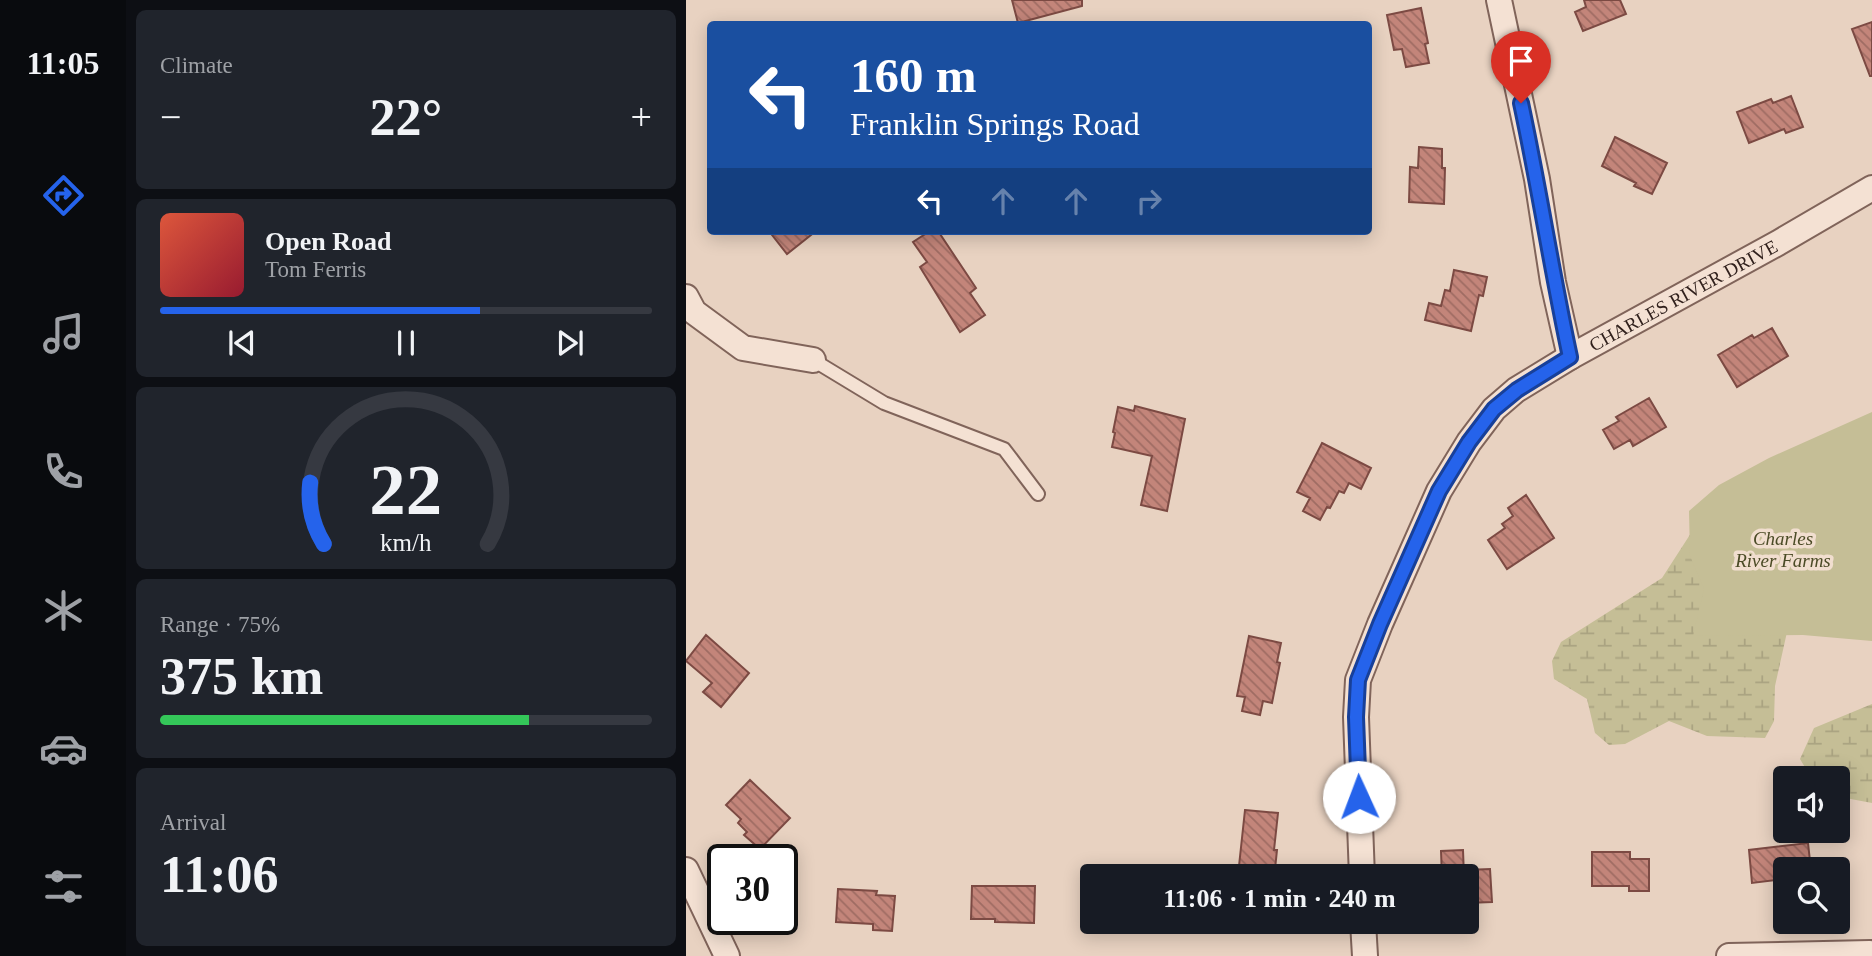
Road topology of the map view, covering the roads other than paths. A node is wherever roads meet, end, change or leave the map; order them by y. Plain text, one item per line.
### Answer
1 (1499, 0) edge
2 (1872, 188) edge
3 (686, 297) edge
4 (1570, 357) junction
5 (813, 360) joint
6 (1038, 494) dead end
7 (1362, 864) edge
8 (686, 870) edge
9 (1364, 934) edge
10 (1870, 953) dead end
11 (727, 956) edge
12 (1365, 956) edge
13 (1729, 956) edge

1 - 4 street
2 - 4 street, CHARLES RIVER DRIVE
3 - 5 street
4 - 7 street, CHARLES RIVER DRIVE
5 - 6 lane
8 - 11 street
9 - 12 street
10 - 13 street

